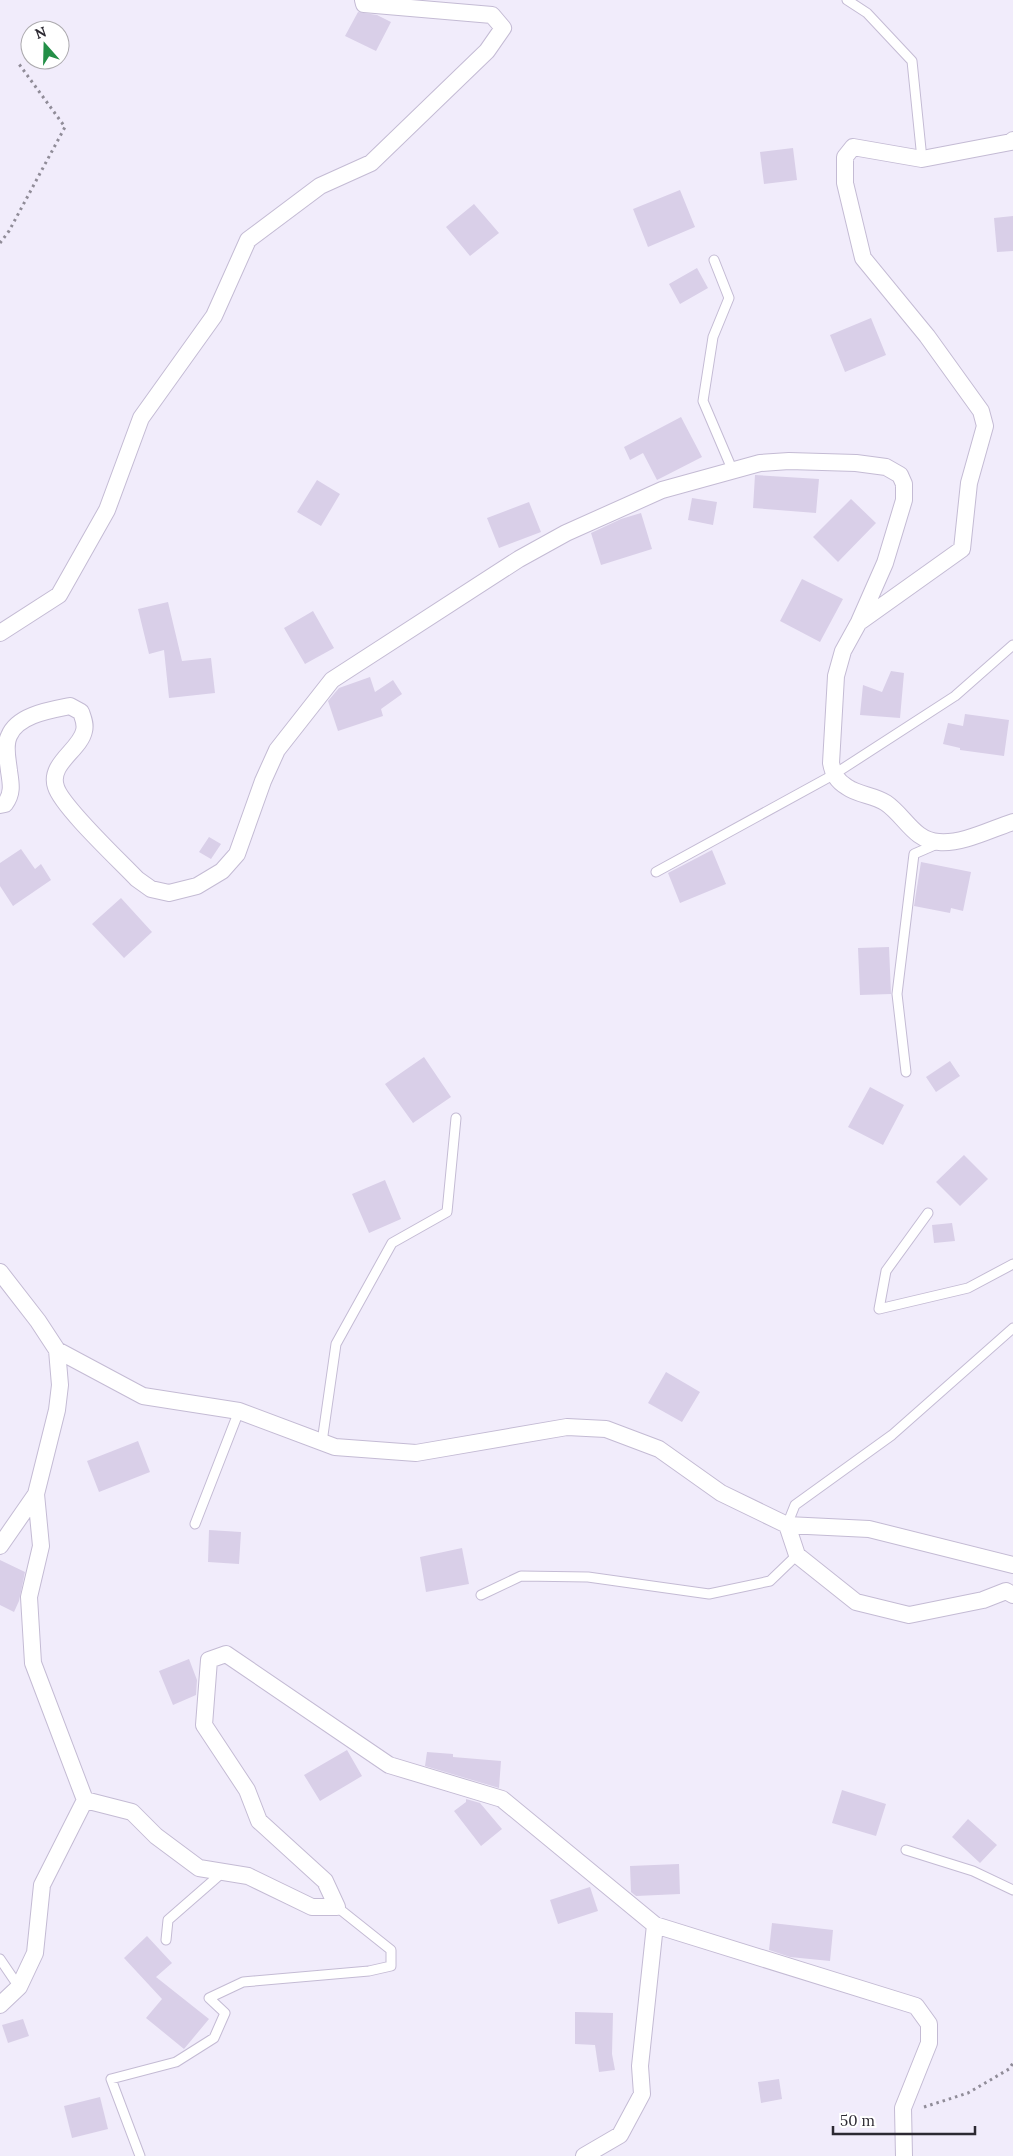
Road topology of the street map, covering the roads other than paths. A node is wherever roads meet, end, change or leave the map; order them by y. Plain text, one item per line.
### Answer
1 (363, 0) edge
2 (848, 0) edge
3 (1013, 140) edge
4 (922, 160) junction
5 (714, 260) dead end
6 (732, 469) junction
7 (859, 622) junction
8 (0, 633) edge
9 (1013, 644) edge
10 (833, 775) junction
11 (0, 805) edge
12 (1013, 822) edge
13 (940, 842) junction
14 (656, 872) dead end
15 (906, 1072) dead end
16 (456, 1118) dead end
17 (928, 1213) dead end
18 (1013, 1264) edge
19 (0, 1272) edge
20 (1013, 1328) edge
21 (57, 1350) junction
22 (239, 1411) junction
23 (322, 1442) junction
24 (36, 1494) junction
25 (196, 1524) dead end
26 (787, 1524) junction
27 (0, 1546) edge
28 (797, 1555) junction
29 (1013, 1564) edge
30 (481, 1595) dead end
31 (1013, 1595) edge
32 (85, 1800) junction
33 (906, 1850) dead end
34 (224, 1872) junction
35 (1013, 1890) edge
36 (337, 1907) junction
37 (655, 1925) junction
38 (166, 1940) dead end
39 (0, 1960) edge
40 (19, 1987) junction
41 (0, 2006) edge
42 (140, 2156) edge
43 (584, 2156) edge
44 (904, 2156) edge

1 - 8 street
2 - 4 lane
3 - 4 street
4 - 7 street
5 - 6 lane
6 - 7 street
6 - 11 street
7 - 10 street
9 - 10 lane
10 - 13 street
10 - 14 lane
12 - 13 street
13 - 15 lane
16 - 23 lane
17 - 18 lane
19 - 21 street
20 - 26 lane
21 - 22 street
21 - 24 street
22 - 23 street
22 - 25 lane
23 - 26 street
24 - 27 street
24 - 32 street
26 - 28 street
26 - 29 street
28 - 30 lane
28 - 31 street
32 - 34 street
32 - 40 street
33 - 35 lane
34 - 36 street
34 - 38 lane
36 - 37 street
36 - 42 lane
37 - 43 street
37 - 44 street
39 - 40 lane
40 - 41 street

